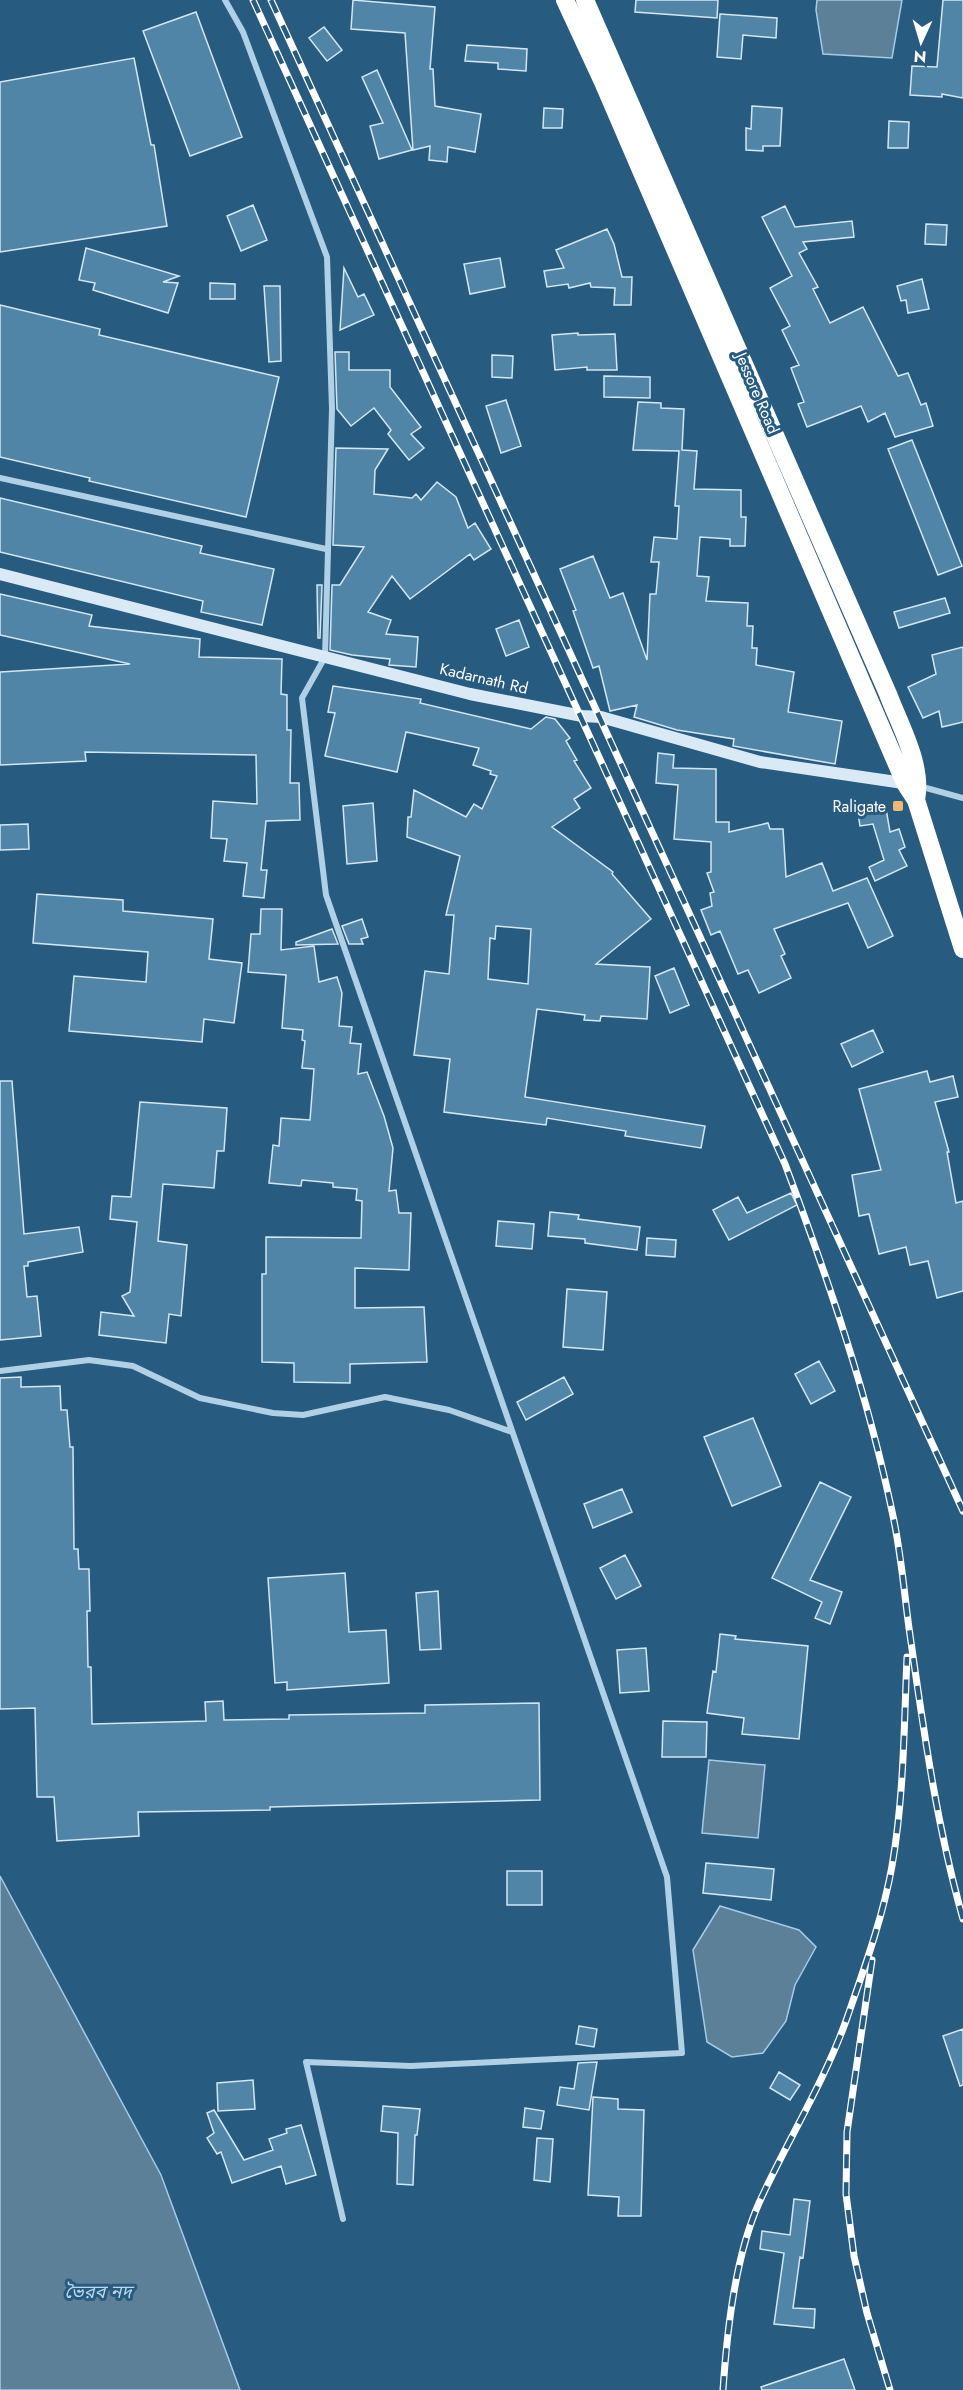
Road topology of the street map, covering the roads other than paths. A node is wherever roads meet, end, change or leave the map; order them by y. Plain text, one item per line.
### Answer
1 (225, 0) edge
2 (565, 0) edge
3 (585, 0) edge
4 (0, 478) edge
5 (326, 549) junction
6 (0, 574) edge
7 (325, 657) junction
8 (913, 790) junction
9 (963, 798) edge
10 (963, 949) edge
11 (0, 1371) edge
12 (512, 1432) junction
13 (343, 2219) dead end

1 - 5 street
2 - 8 highway, Jessore Road
3 - 8 highway, Jessore Road
4 - 5 street
5 - 7 street
6 - 7 main road, Kadarnath Rd
7 - 8 main road, Kadarnath Rd
7 - 12 street
8 - 9 street, Kadarnath Rd
8 - 10 highway, Jessore Road
11 - 12 street
12 - 13 street

